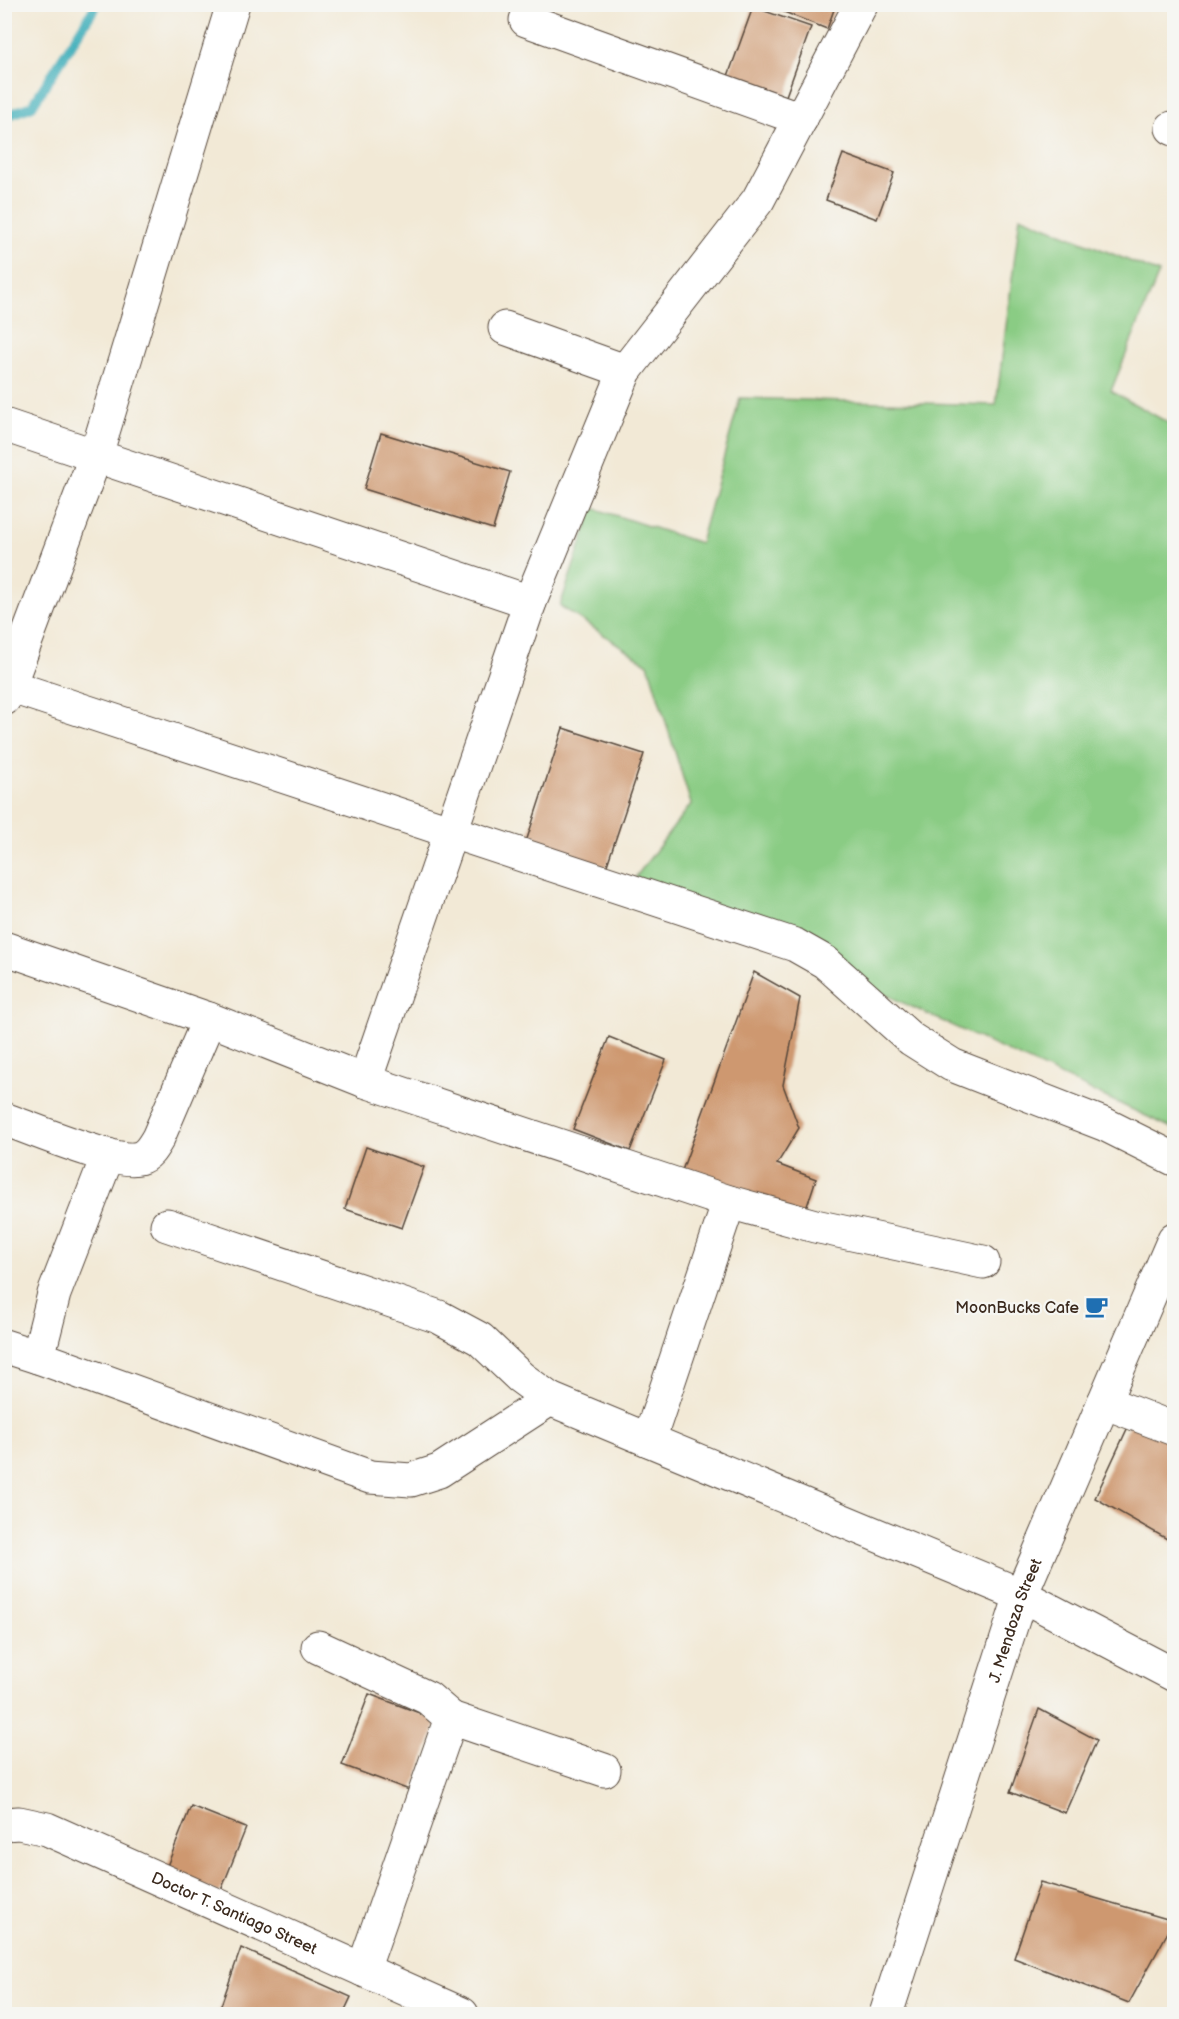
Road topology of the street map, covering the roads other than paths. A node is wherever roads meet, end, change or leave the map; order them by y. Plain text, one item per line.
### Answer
1 (233, 4) edge
2 (861, 4) edge
3 (526, 20) dead end
4 (801, 118) junction
5 (505, 328) dead end
6 (625, 371) junction
7 (4, 425) edge
8 (96, 455) junction
9 (530, 602) junction
10 (7, 692) edge
11 (450, 831) junction
12 (4, 948) edge
13 (209, 1019) junction
14 (365, 1081) junction
15 (4, 1119) edge
16 (108, 1155) junction
17 (1174, 1159) edge
18 (729, 1202) junction
19 (167, 1224) dead end
20 (1174, 1239) edge
21 (983, 1262) dead end
22 (4, 1346) edge
23 (38, 1357) junction
24 (550, 1399) junction
25 (1104, 1402) junction
26 (1174, 1429) edge
27 (649, 1440) junction
28 (1021, 1594) junction
29 (318, 1647) dead end
30 (1174, 1675) edge
31 (451, 1718) junction
32 (604, 1770) dead end
33 (4, 1824) edge
34 (363, 1970) junction
35 (462, 2014) edge
36 (886, 2014) edge

1 - 8 street
2 - 4 street
3 - 4 street
4 - 6 street
5 - 6 street
6 - 9 street
7 - 8 street
8 - 9 street
8 - 10 street
9 - 11 street
10 - 11 street
11 - 14 street
11 - 17 street
12 - 13 street
13 - 14 street
13 - 16 street
14 - 18 street
15 - 16 street
16 - 23 street
18 - 21 street
18 - 27 street
19 - 24 street
20 - 25 street, J. Mendoza Street
22 - 23 street
23 - 24 street
24 - 27 street
25 - 26 street
25 - 28 street, J. Mendoza Street
27 - 28 street
28 - 30 street
28 - 36 street, J. Mendoza Street
29 - 31 street
31 - 32 street
31 - 34 street
33 - 34 street, Doctor T. Santiago Street
34 - 35 street, Doctor T. Santiago Street

